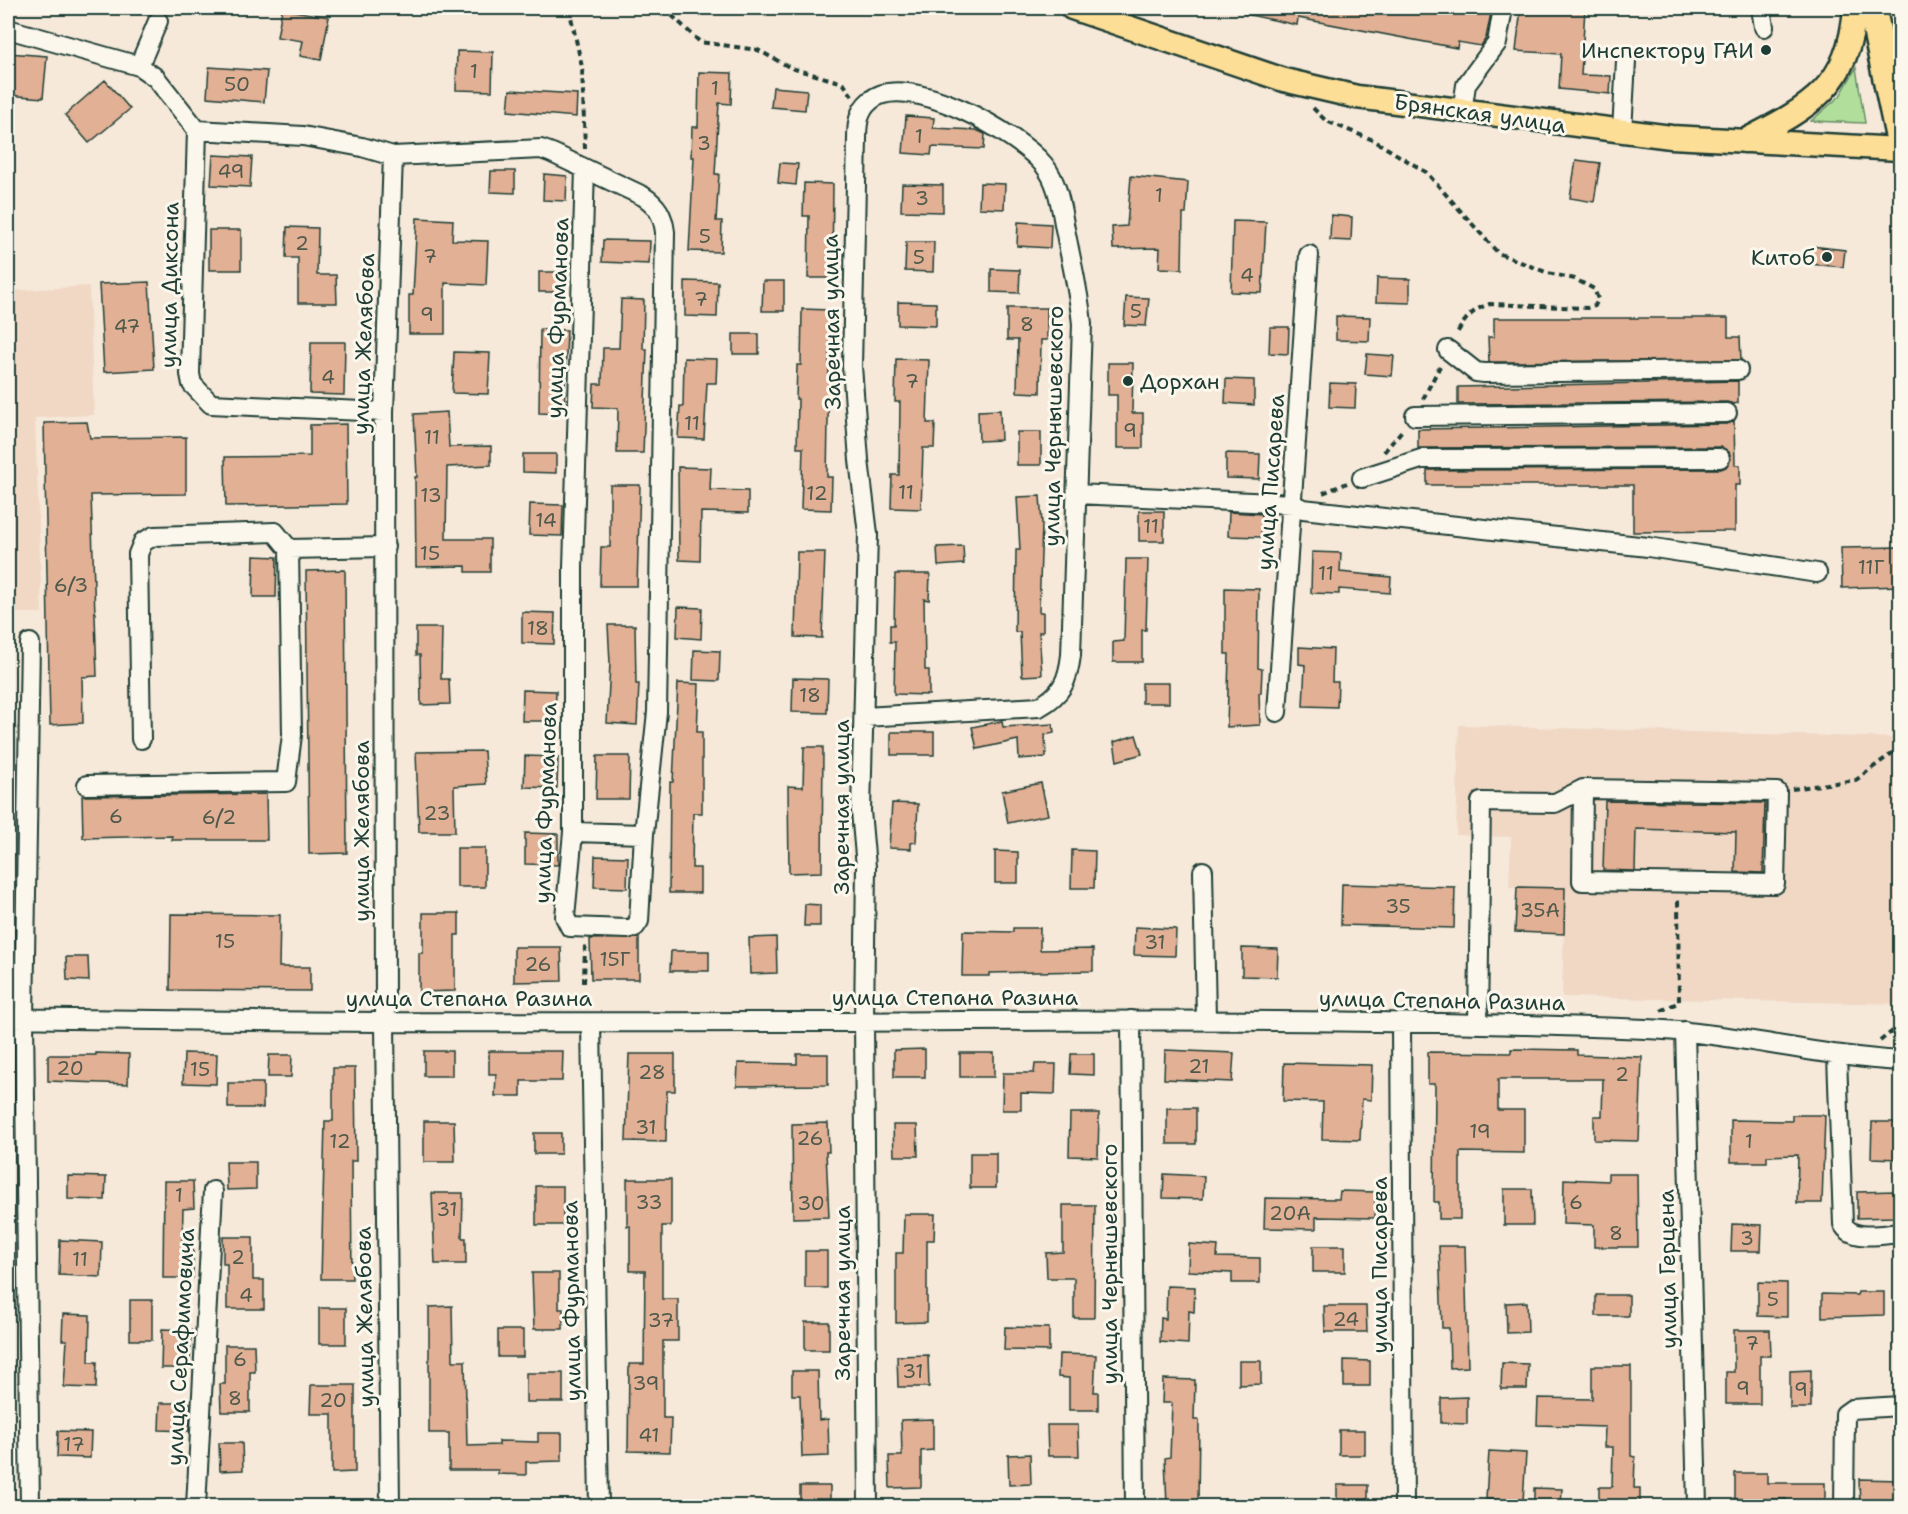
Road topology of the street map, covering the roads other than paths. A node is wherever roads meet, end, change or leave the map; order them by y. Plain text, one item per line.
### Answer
1 (1072, 8) edge
2 (1503, 8) edge
3 (1761, 8) edge
4 (1855, 8) edge
5 (1872, 8) edge
6 (158, 21) dead end
7 (1764, 27) dead end
8 (8, 29) edge
9 (1626, 61) dead end
10 (138, 66) junction
11 (862, 109) joint
12 (1462, 112) junction
13 (197, 130) junction
14 (1622, 131) junction
15 (1900, 140) edge
16 (1743, 142) junction
17 (1900, 149) edge
18 (393, 156) junction
19 (585, 169) junction
20 (1309, 255) dead end
21 (1448, 350) dead end
22 (1738, 370) dead end
23 (384, 412) junction
24 (1727, 413) dead end
25 (1415, 416) dead end
26 (1720, 458) dead end
27 (1362, 477) road end
28 (1076, 494) junction
29 (1298, 506) junction
30 (385, 547) junction
31 (289, 549) junction
32 (1817, 573) dead end
33 (30, 643) dead end
34 (1277, 712) dead end
35 (864, 717) junction
36 (141, 739) dead end
37 (87, 785) dead end
38 (1583, 789) junction
39 (573, 832) junction
40 (644, 834) junction
41 (1203, 871) dead end
42 (16, 1018) edge
43 (1206, 1019) junction
44 (1131, 1020) junction
45 (385, 1022) junction
46 (864, 1022) junction
47 (591, 1023) junction
48 (1401, 1024) junction
49 (1478, 1024) junction
50 (1685, 1031) junction
51 (1837, 1056) junction
52 (1900, 1061) edge
53 (213, 1191) dead end
54 (1900, 1233) edge
55 (1900, 1406) edge
56 (30, 1506) edge
57 (196, 1506) edge
58 (390, 1506) edge
59 (599, 1506) edge
60 (868, 1506) edge
61 (1135, 1506) edge
62 (1404, 1506) edge
63 (1697, 1506) edge
64 (1844, 1506) edge

1 - 12 main road, Брянская улица
2 - 12 street
3 - 7 street
4 - 16 main road
5 - 15 highway
6 - 10 street
8 - 10 street
9 - 14 street
10 - 13 street
11 - 28 street, улица Чернышевского
11 - 35 street, Заречная улица
12 - 14 main road, Брянская улица
13 - 18 street
13 - 23 street, улица Диксона
14 - 16 main road, Брянская улица
16 - 17 main road, Брянская улица
18 - 19 street
18 - 23 street, улица Желябова
19 - 39 street, улица Фурманова
19 - 40 street, улица Фурманова
20 - 29 street, улица Писарева
21 - 22 street
23 - 30 street, улица Желябова
24 - 25 street
26 - 27 street
28 - 29 street
28 - 35 street, улица Чернышевского
29 - 32 street
29 - 34 street, улица Писарева
30 - 31 street
30 - 45 street, улица Желябова
31 - 36 street
31 - 37 street
33 - 42 street
35 - 46 street, Заречная улица
38 - 38 street
38 - 49 street
39 - 40 street
39 - 40 street, улица Фурманова
41 - 43 street
42 - 45 street, улица Степана Разина
42 - 56 street
43 - 44 street, улица Степана Разина
43 - 48 street, улица Степана Разина
44 - 46 street, улица Степана Разина
44 - 61 street, улица Чернышевского
45 - 47 street, улица Степана Разина
45 - 58 street, улица Желябова
46 - 47 street, улица Степана Разина
46 - 60 street, Заречная улица
47 - 59 street, улица Фурманова
48 - 49 street, улица Степана Разина
48 - 62 street, улица Писарева
49 - 50 street, улица Степана Разина
50 - 51 street, улица Степана Разина
50 - 63 street, улица Герцена
51 - 52 street, улица Степана Разина
51 - 54 street
53 - 57 street, улица Серафимовича
55 - 64 street

